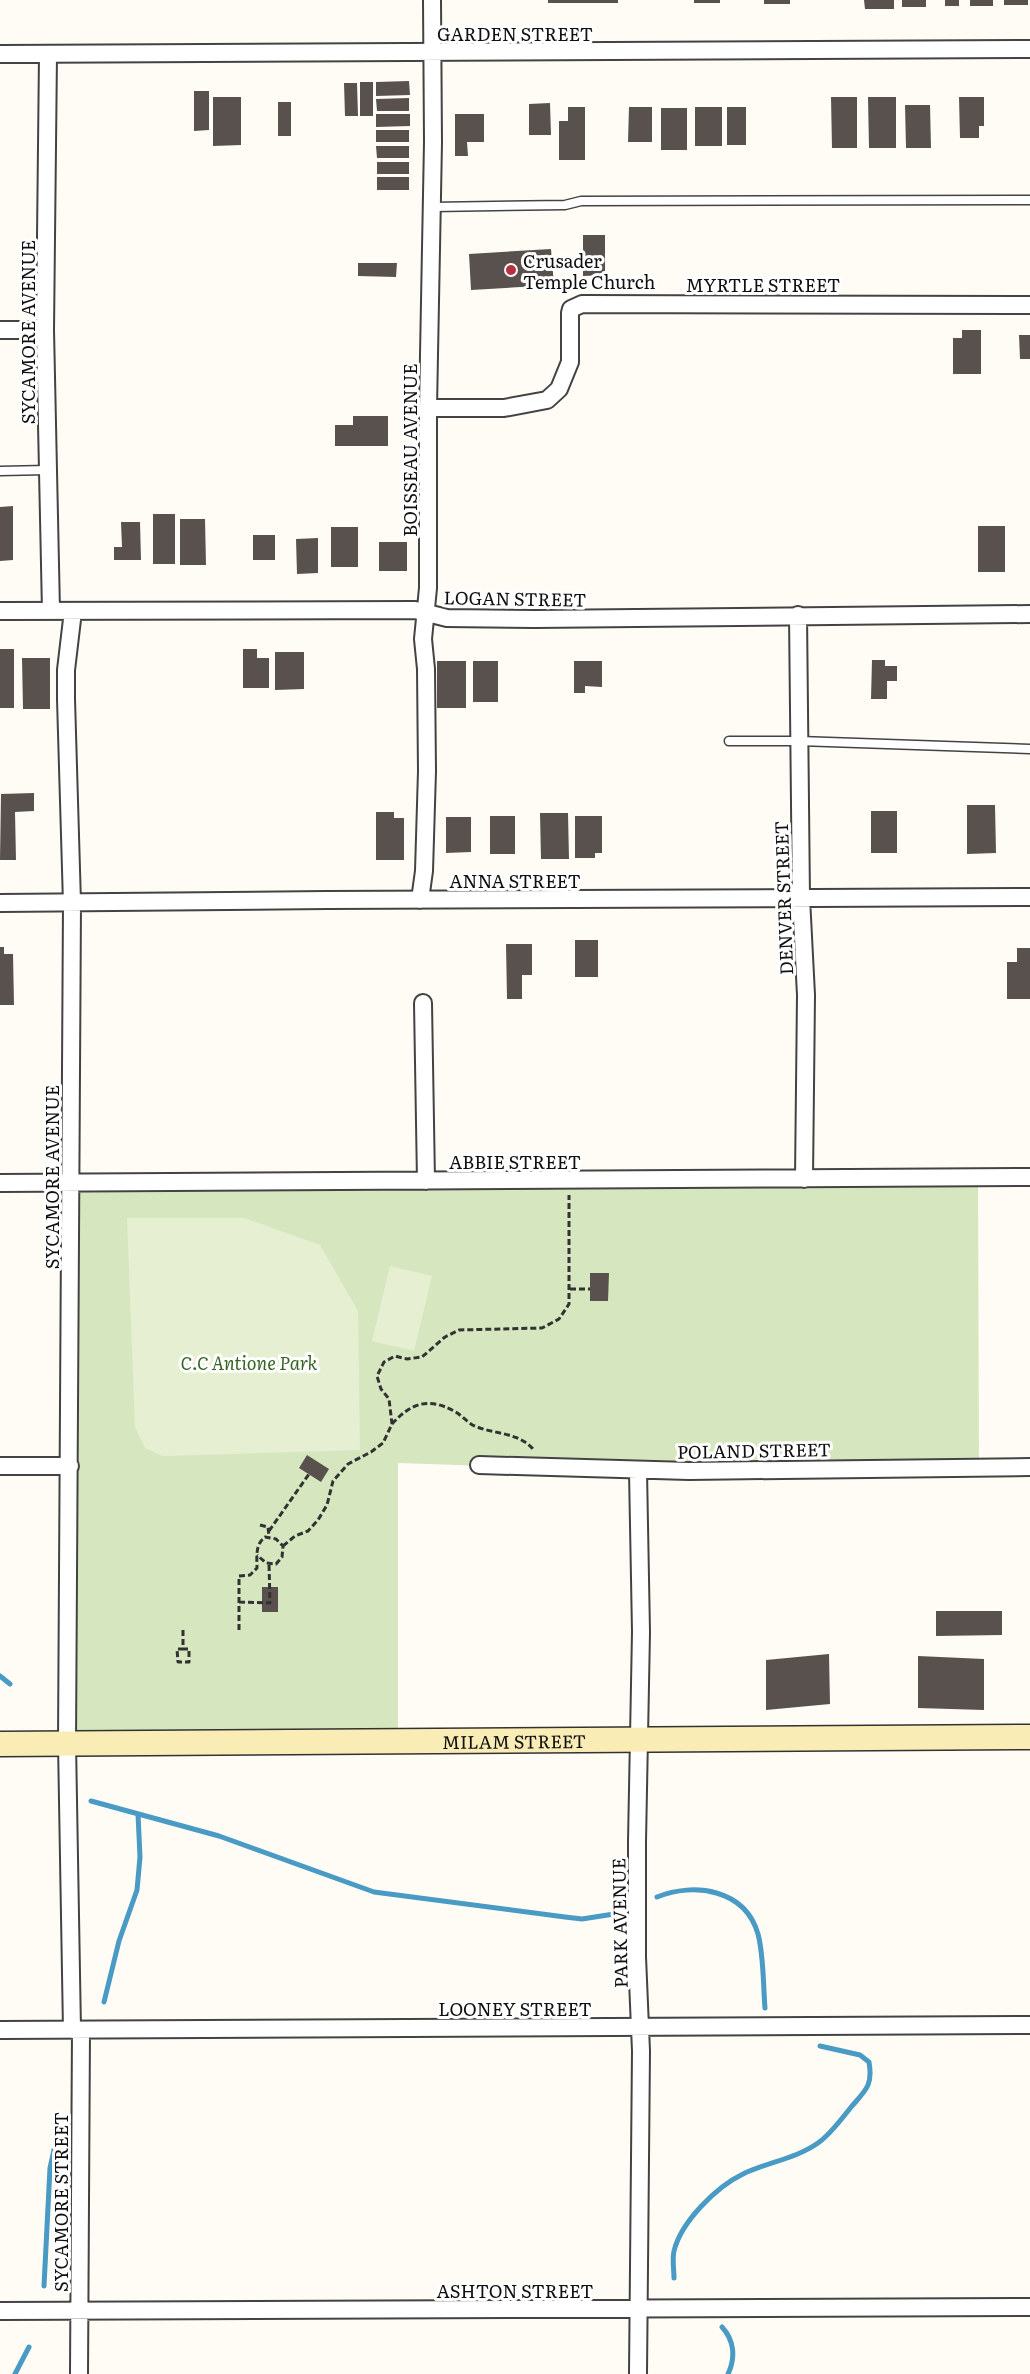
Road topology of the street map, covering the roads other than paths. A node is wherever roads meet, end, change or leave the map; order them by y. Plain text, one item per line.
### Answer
1 (432, 0) edge
2 (1030, 49) edge
3 (432, 53) junction
4 (0, 54) edge
5 (48, 54) junction
6 (1030, 200) edge
7 (432, 207) junction
8 (1030, 305) edge
9 (0, 330) edge
10 (45, 330) junction
11 (428, 408) junction
12 (47, 470) junction
13 (0, 471) edge
14 (0, 611) edge
15 (51, 611) junction
16 (74, 611) junction
17 (426, 613) junction
18 (1030, 614) edge
19 (798, 615) junction
20 (729, 741) dead end
21 (799, 741) junction
22 (1030, 749) edge
23 (1030, 897) edge
24 (801, 898) junction
25 (420, 900) junction
26 (0, 903) edge
27 (72, 903) junction
28 (423, 1003) dead end
29 (1030, 1178) edge
30 (804, 1179) junction
31 (426, 1181) junction
32 (70, 1182) junction
33 (0, 1183) edge
34 (479, 1465) dead end
35 (0, 1466) edge
36 (70, 1466) junction
37 (1030, 1467) edge
38 (638, 1471) junction
39 (1030, 1737) edge
40 (640, 1739) junction
41 (67, 1743) junction
42 (0, 1744) edge
43 (1030, 2025) edge
44 (641, 2027) junction
45 (0, 2030) edge
46 (76, 2030) junction
47 (1030, 2307) edge
48 (638, 2309) junction
49 (80, 2311) junction
50 (0, 2312) edge
51 (79, 2374) edge
52 (638, 2374) edge

1 - 3 street, BOISSEAU AVENUE
2 - 3 street, GARDEN STREET
3 - 5 street, GARDEN STREET
3 - 7 street, BOISSEAU AVENUE
4 - 5 street, GARDEN STREET
5 - 10 street, SYCAMORE AVENUE
6 - 7 lane
7 - 11 street, BOISSEAU AVENUE
8 - 11 street, MYRTLE STREET
9 - 10 street
10 - 12 street, SYCAMORE AVENUE
11 - 17 street, BOISSEAU AVENUE
12 - 13 lane
12 - 15 street, SYCAMORE AVENUE
14 - 15 street, LOGAN STREET
15 - 16 street, LOGAN STREET
16 - 17 street, LOGAN STREET
16 - 27 street, SYCAMORE AVENUE
17 - 19 street, LOGAN STREET
17 - 25 street, BOISSEAU AVENUE
18 - 19 street, LOGAN STREET
19 - 21 street, DENVER STREET
20 - 21 lane
21 - 22 lane
21 - 24 street, DENVER STREET
23 - 24 street, ANNA STREET
24 - 25 street, ANNA STREET
24 - 30 street, DENVER STREET
25 - 27 street, ANNA STREET
26 - 27 street, ANNA STREET
27 - 32 street, SYCAMORE AVENUE
28 - 31 street
29 - 30 street, ABBIE STREET
30 - 31 street, ABBIE STREET
31 - 32 street, ABBIE STREET
32 - 33 street, ABBIE STREET
32 - 36 street, SYCAMORE AVENUE
34 - 38 street, POLAND STREET
35 - 36 street
36 - 41 street, SYCAMORE AVENUE
37 - 38 street, POLAND STREET
38 - 40 street, PARK AVENUE
39 - 40 street, MILAM STREET
40 - 41 street, MILAM STREET
40 - 44 street, PARK AVENUE
41 - 42 street, MILAM STREET
41 - 46 street, SYCAMORE STREET
43 - 44 street, LOONEY STREET
44 - 46 street, LOONEY STREET
44 - 48 street, PARK AVENUE
45 - 46 street, LOONEY STREET
46 - 49 street, SYCAMORE STREET
47 - 48 street, ASHTON STREET
48 - 49 street, ASHTON STREET
48 - 52 street, PARK AVENUE
49 - 50 street, ASHTON STREET
49 - 51 street, SYCAMORE STREET

